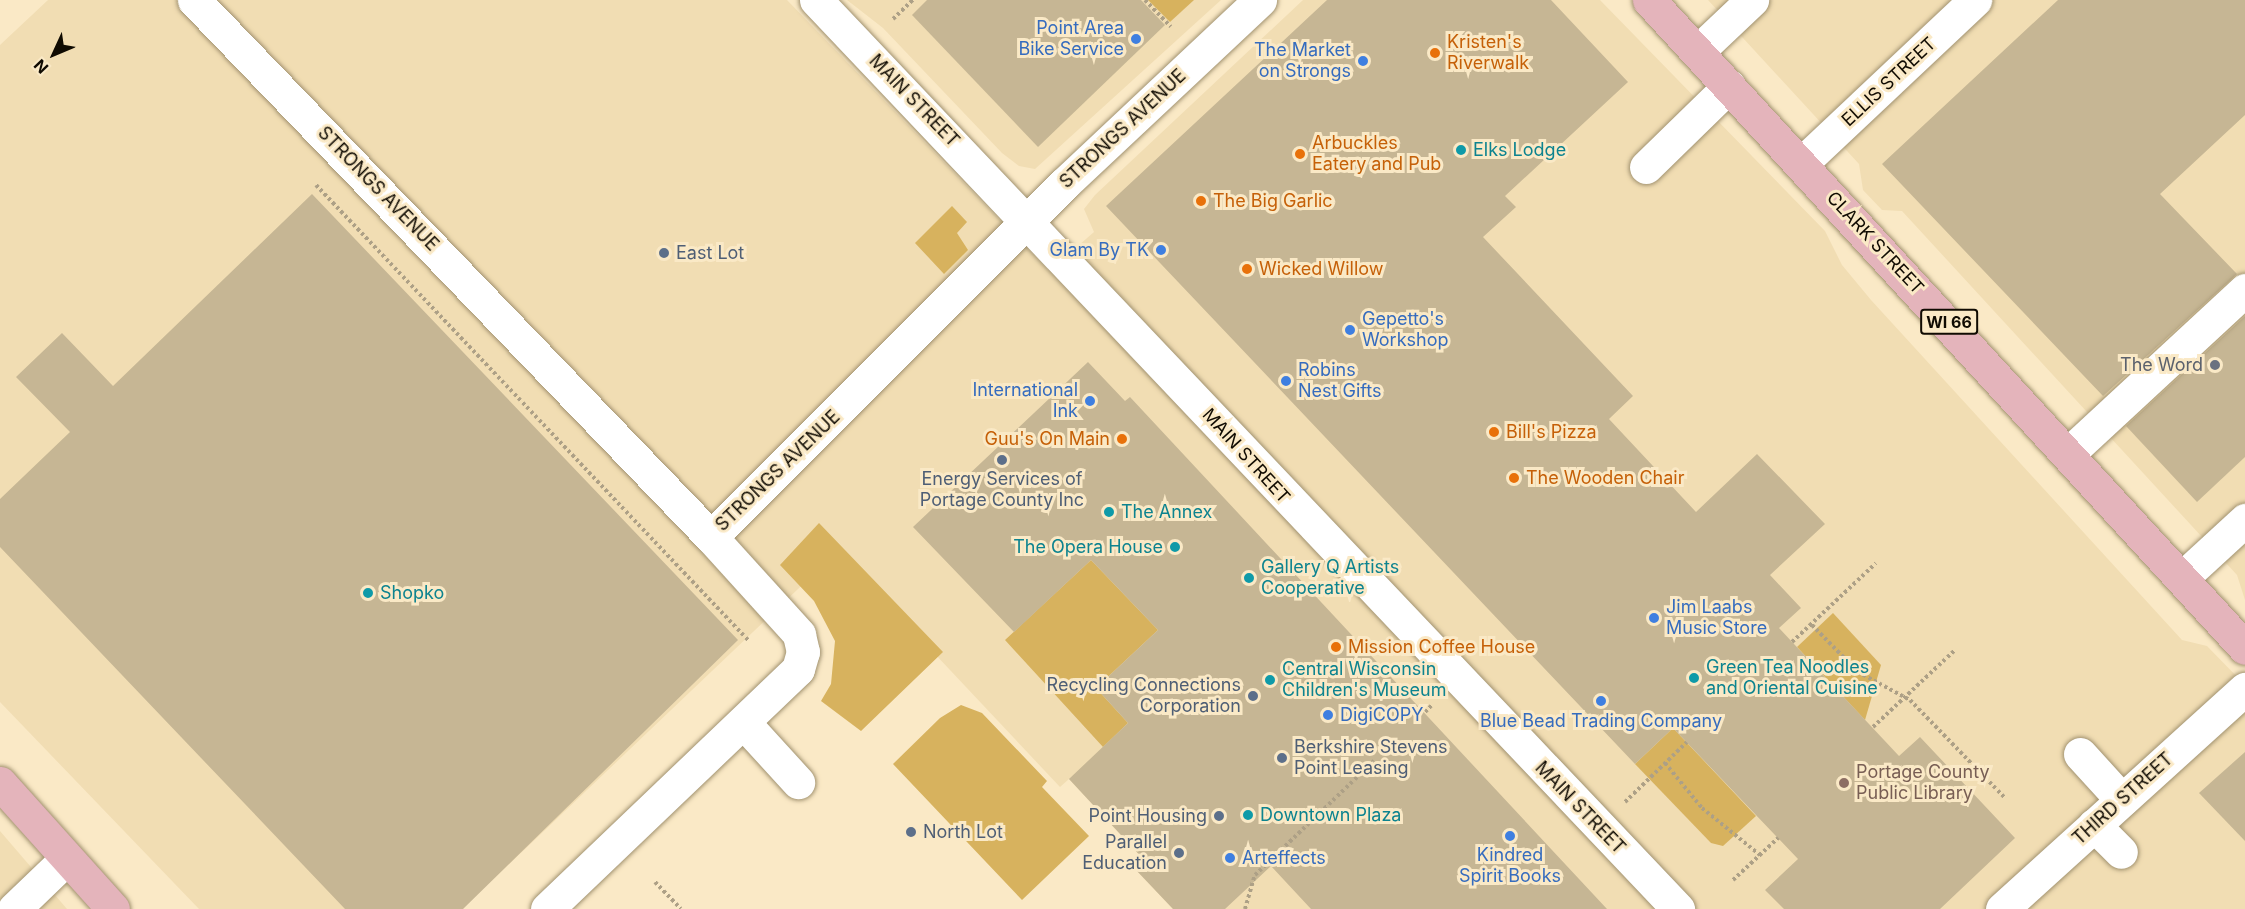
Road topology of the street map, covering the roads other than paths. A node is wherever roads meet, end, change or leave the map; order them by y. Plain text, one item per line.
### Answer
1 (194, 0) edge
2 (816, 0) edge
3 (1260, 0) edge
4 (1649, 0) edge
5 (1752, 0) edge
6 (1975, 0) edge
7 (1697, 52) junction
8 (1729, 86) junction
9 (1802, 163) junction
10 (1646, 167) dead end
11 (1028, 221) junction
12 (2245, 290) edge
13 (2069, 453) junction
14 (2245, 520) edge
15 (711, 537) junction
16 (2182, 578) junction
17 (2245, 648) edge
18 (2245, 689) edge
19 (745, 724) junction
20 (2080, 754) dead end
21 (798, 782) dead end
22 (0, 783) edge
23 (2122, 800) junction
24 (2094, 825) junction
25 (2121, 852) dead end
26 (66, 860) junction
27 (14, 909) edge
28 (113, 909) edge
29 (547, 909) edge
30 (1678, 909) edge
31 (2002, 909) edge

1 - 15 street, STRONGS AVENUE
2 - 11 street, MAIN STREET
3 - 11 street, STRONGS AVENUE
4 - 7 main road, CLARK STREET / WI 66
5 - 7 street
6 - 9 street, ELLIS STREET
7 - 8 main road, CLARK STREET / WI 66
8 - 9 main road, CLARK STREET / WI 66
8 - 10 street
9 - 13 main road, CLARK STREET / WI 66
11 - 15 street, STRONGS AVENUE
11 - 30 street, MAIN STREET
12 - 13 street
13 - 16 main road, CLARK STREET / WI 66
14 - 16 street
15 - 19 street
16 - 17 main road, CLARK STREET / WI 66
18 - 23 street, THIRD STREET
19 - 21 street
19 - 29 street
20 - 23 street
22 - 26 main road
23 - 24 street, THIRD STREET
24 - 25 street
24 - 31 street, THIRD STREET
26 - 27 street
26 - 28 main road

